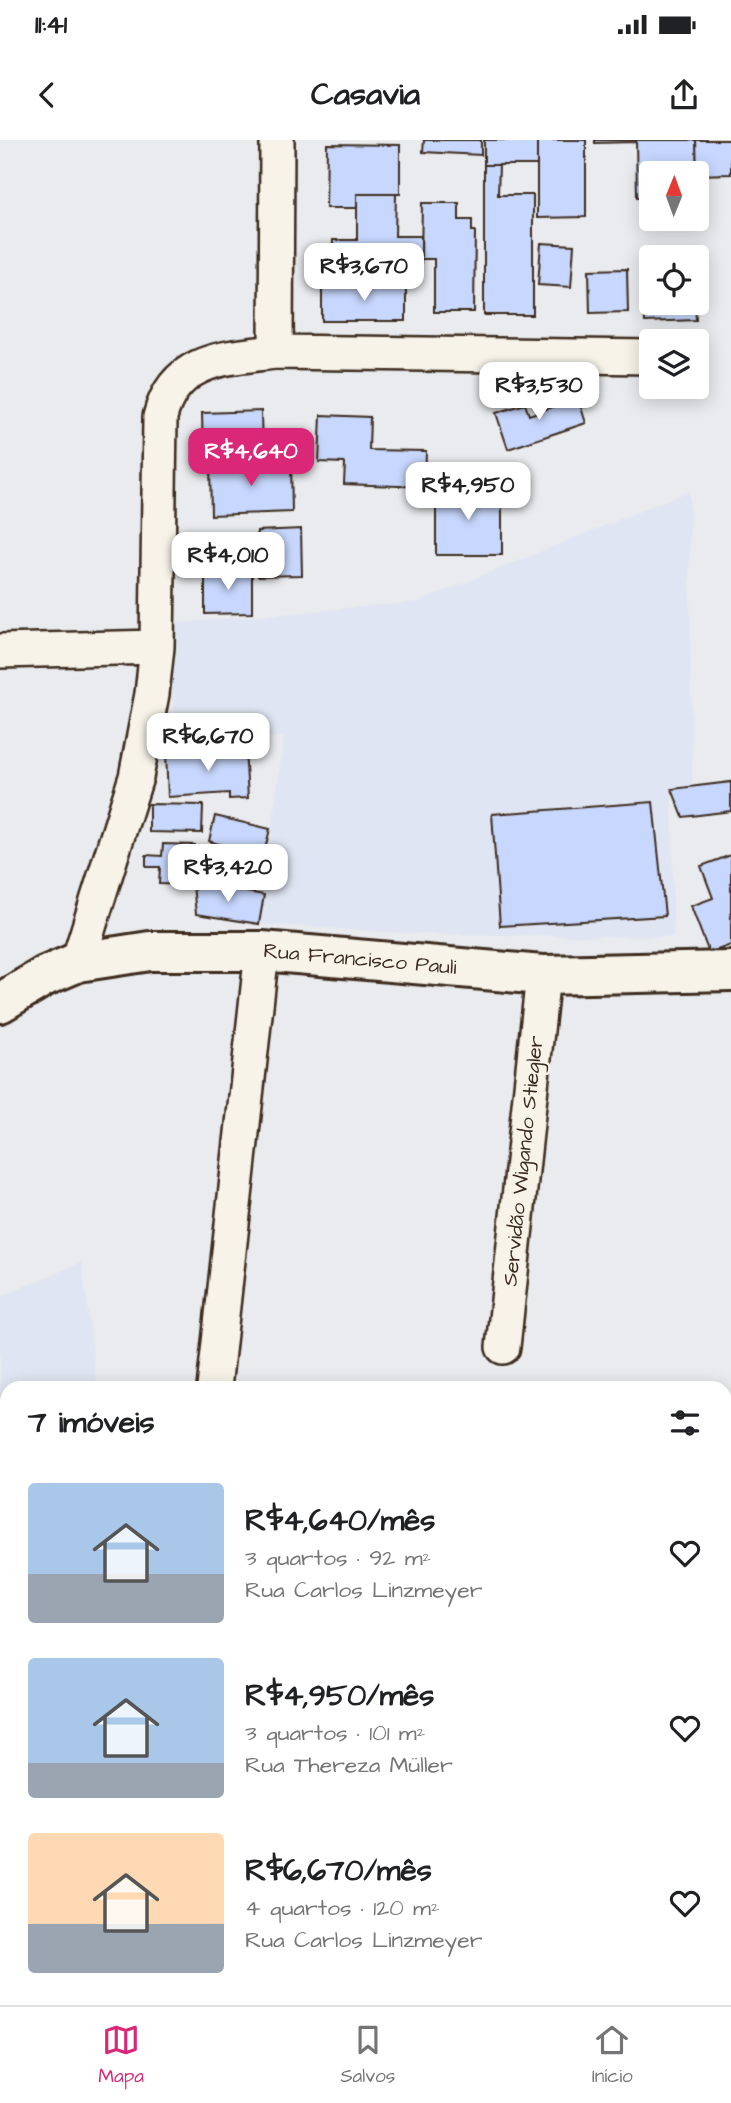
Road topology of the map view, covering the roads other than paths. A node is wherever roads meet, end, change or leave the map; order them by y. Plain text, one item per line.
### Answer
1 (277, 140) edge
2 (276, 352) junction
3 (639, 357) edge
4 (157, 647) junction
5 (0, 651) edge
6 (262, 951) junction
7 (78, 962) junction
8 (731, 971) edge
9 (543, 975) junction
10 (0, 1003) edge
11 (503, 1347) dead end
12 (215, 1381) edge

1 - 2 street
2 - 3 street
2 - 4 street
4 - 5 street
4 - 7 street
6 - 7 street, Rua Francisco Pauli
6 - 9 street, Rua Francisco Pauli
6 - 12 street
7 - 10 street, Rua Francisco Pauli
8 - 9 street, Rua Francisco Pauli
9 - 11 street, Servidão Wigando Stiegler

